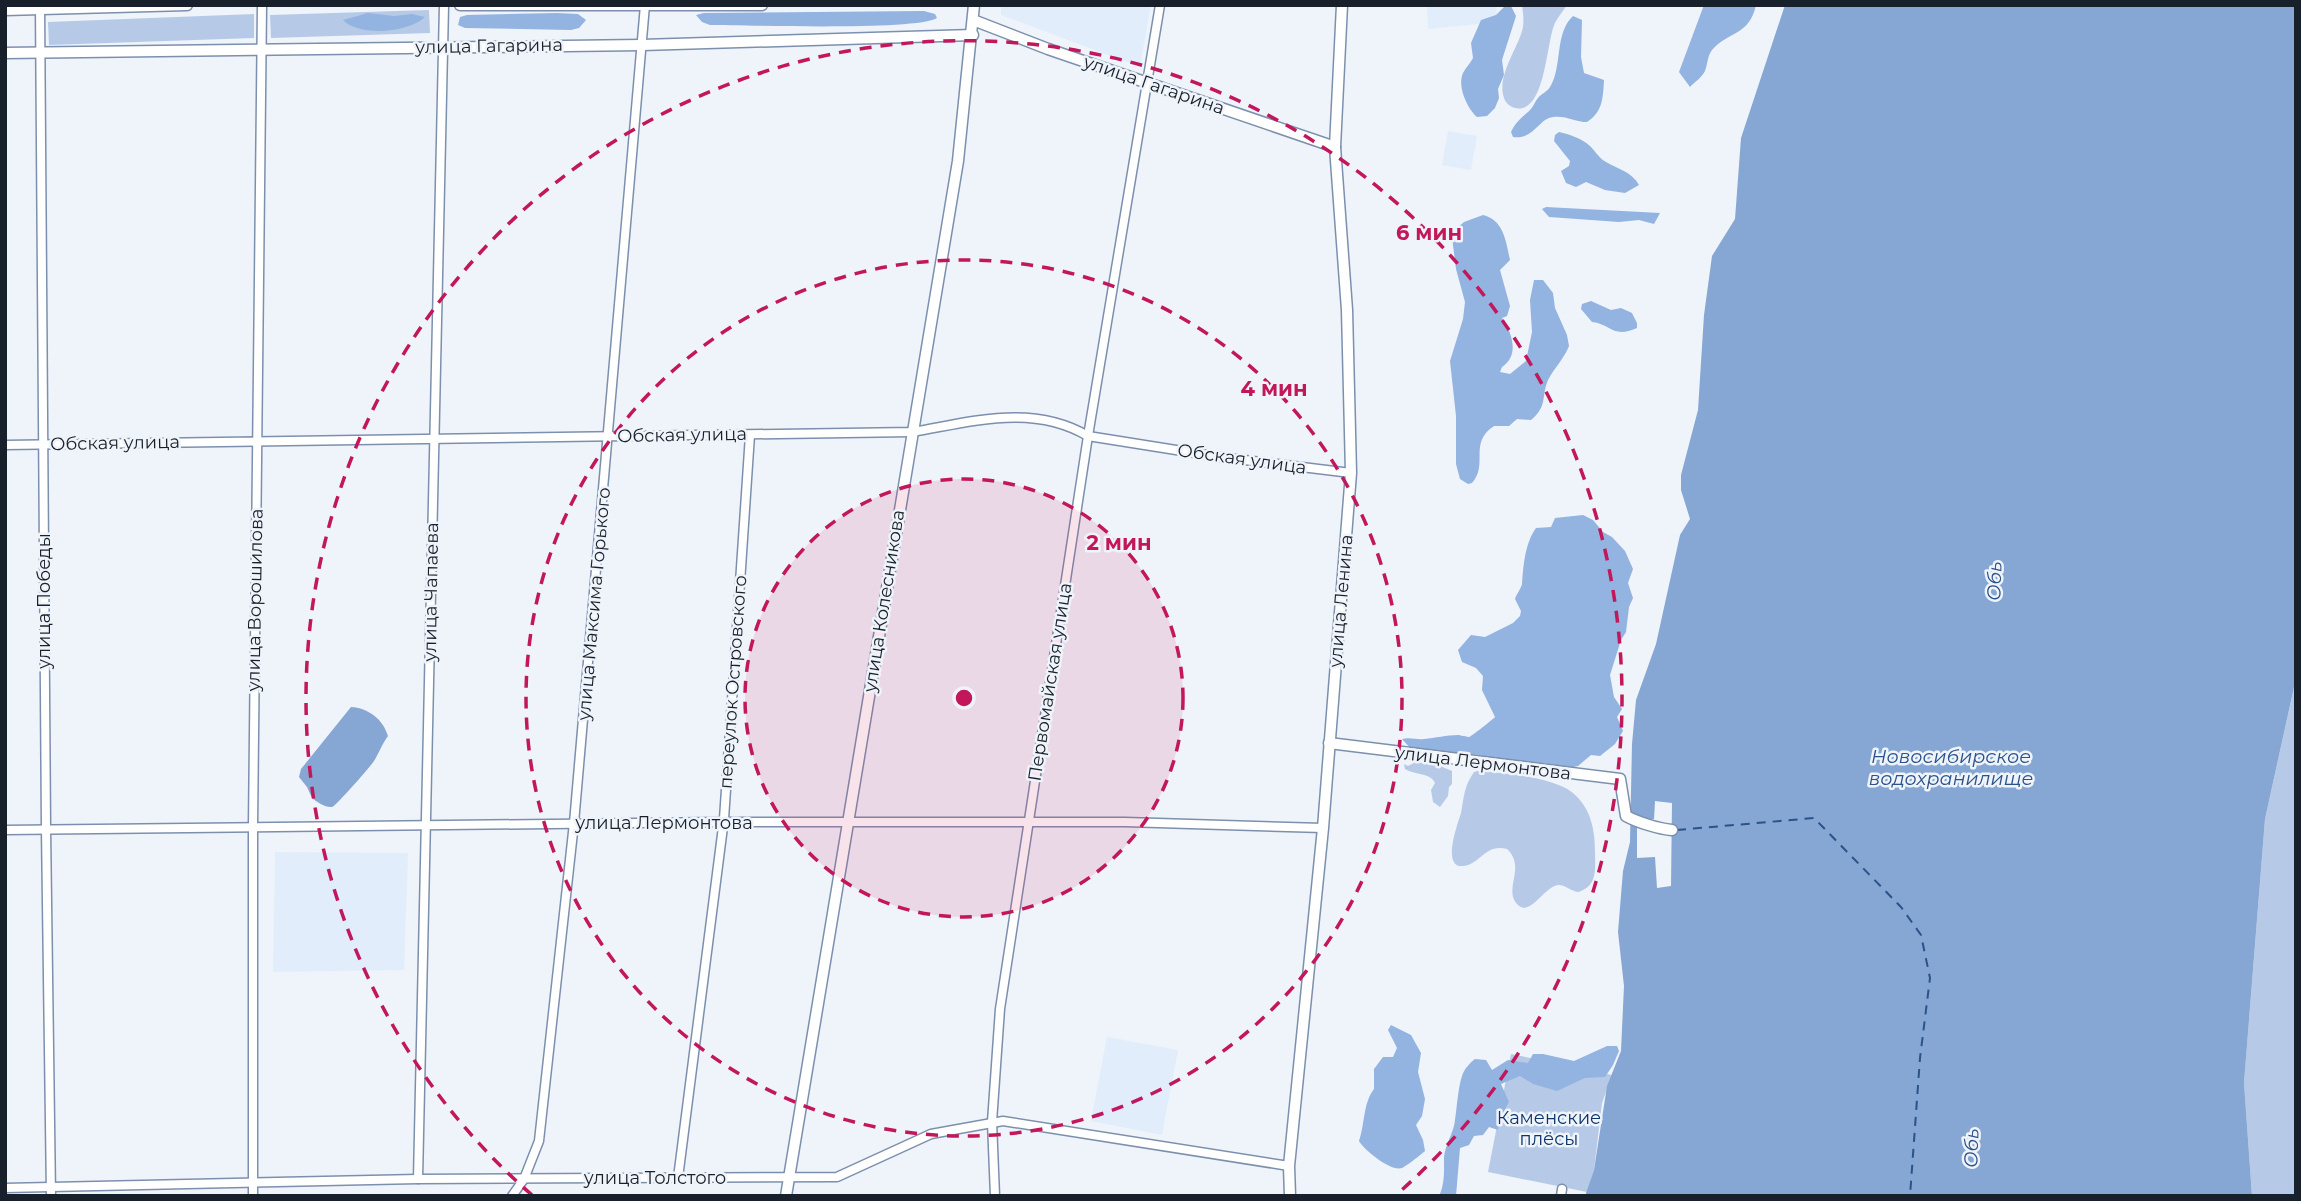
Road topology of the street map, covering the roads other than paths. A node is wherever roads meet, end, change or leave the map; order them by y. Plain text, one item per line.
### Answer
1 (187, 5) edge
2 (262, 5) edge
3 (444, 5) edge
4 (460, 5) edge
5 (762, 5) edge
6 (974, 5) edge
7 (1160, 5) edge
8 (1342, 5) edge
9 (645, 6) edge
10 (40, 7) edge
11 (12, 8) edge
12 (973, 20) junction
13 (973, 36) junction
14 (642, 45) junction
15 (443, 46) junction
16 (261, 50) junction
17 (40, 53) junction
18 (5, 54) edge
19 (1147, 83) junction
20 (1335, 147) junction
21 (912, 432) junction
22 (750, 435) junction
23 (609, 436) junction
24 (1088, 436) junction
25 (435, 438) junction
26 (257, 440) junction
27 (43, 444) junction
28 (5, 445) edge
29 (1351, 473) junction
30 (1329, 743) junction
31 (723, 822) junction
32 (847, 822) junction
33 (574, 823) junction
34 (1029, 823) junction
35 (426, 825) junction
36 (253, 826) junction
37 (1323, 828) junction
38 (46, 829) junction
39 (5, 830) edge
40 (1672, 830) dead end
41 (992, 1122) junction
42 (1290, 1167) junction
43 (789, 1177) junction
44 (678, 1178) junction
45 (418, 1179) junction
46 (524, 1179) junction
47 (253, 1182) junction
48 (5, 1188) edge
49 (51, 1191) edge
50 (253, 1196) edge
51 (512, 1196) edge
52 (786, 1196) edge
53 (995, 1196) edge
54 (1290, 1196) edge

1 - 10 street
2 - 16 street, улица Ворошилова
3 - 15 street, улица Чапаева
4 - 9 street
5 - 9 street
6 - 12 street, улица Колесникова
7 - 19 street, Первомайская улица
8 - 20 street, улица Ленина
9 - 14 street, улица Максима Горького
10 - 11 street
10 - 17 street, улица Победы
12 - 13 street, улица Колесникова
12 - 19 street, улица Гагарина
13 - 14 street, улица Гагарина
13 - 21 street, улица Колесникова
14 - 15 street, улица Гагарина
14 - 23 street, улица Максима Горького
15 - 16 street, улица Гагарина
15 - 25 street, улица Чапаева
16 - 17 street, улица Гагарина
16 - 26 street, улица Ворошилова
17 - 18 street, улица Гагарина
17 - 27 street, улица Победы
19 - 20 street, улица Гагарина
19 - 24 street, Первомайская улица
20 - 29 street, улица Ленина
21 - 22 street, Обская улица
21 - 24 street, Обская улица
21 - 32 street, улица Колесникова
22 - 23 street, Обская улица
22 - 31 street, переулок Островского
23 - 25 street, Обская улица
23 - 33 street, улица Максима Горького
24 - 29 street, Обская улица
24 - 34 street, Первомайская улица
25 - 26 street, Обская улица
25 - 35 street, улица Чапаева
26 - 27 street, Обская улица
26 - 36 street, улица Ворошилова
27 - 28 street, Обская улица
27 - 38 street, улица Победы
29 - 30 street, улица Ленина
30 - 37 street, улица Ленина
30 - 40 street, улица Лермонтова
31 - 32 street, улица Лермонтова
31 - 33 street, улица Лермонтова
31 - 44 street, переулок Островского
32 - 34 street, улица Лермонтова
32 - 43 street, улица Колесникова
33 - 35 street, улица Лермонтова
33 - 46 street, улица Максима Горького
34 - 37 street, улица Лермонтова
34 - 41 street, Первомайская улица
35 - 36 street, улица Лермонтова
35 - 45 street, улица Чапаева
36 - 38 street, улица Лермонтова
36 - 47 street, улица Ворошилова
37 - 42 street, улица Ленина
38 - 39 street, улица Лермонтова
38 - 49 street, улица Победы
41 - 42 street, улица Толстого
41 - 43 street, улица Толстого
41 - 53 street, Первомайская улица
42 - 54 street, улица Ленина
43 - 44 street, улица Толстого
43 - 52 street, улица Колесникова
44 - 46 street, улица Толстого
45 - 46 street, улица Толстого
45 - 47 street, улица Толстого
46 - 51 street, улица Максима Горького
47 - 49 street, улица Толстого
47 - 50 street, улица Ворошилова
48 - 49 street, улица Толстого

